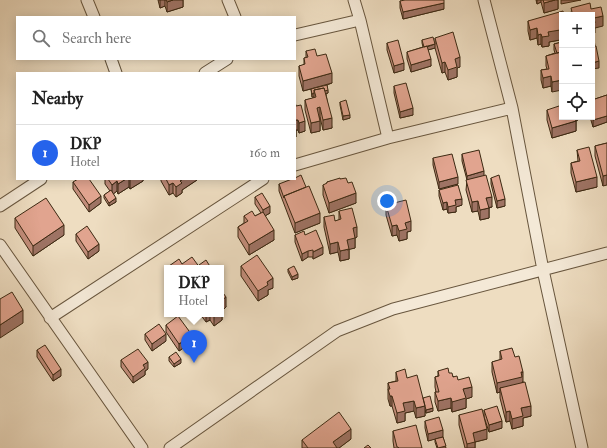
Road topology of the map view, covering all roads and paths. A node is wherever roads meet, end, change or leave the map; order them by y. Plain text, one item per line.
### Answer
1 (87, 0) edge
2 (228, 0) edge
3 (354, 0) edge
4 (484, 0) edge
5 (94, 16) edge
6 (235, 16) edge
7 (360, 20) junction
8 (296, 35) edge
9 (111, 60) edge
10 (225, 60) edge
11 (116, 72) edge
12 (207, 72) edge
13 (512, 108) junction
14 (388, 138) junction
15 (296, 165) edge
16 (39, 180) edge
17 (261, 180) edge
18 (0, 206) edge
19 (0, 245) edge
20 (607, 253) edge
21 (543, 270) junction
22 (50, 318) junction
23 (142, 448) edge
24 (170, 448) edge
25 (582, 448) edge

1 - 5 street
2 - 6 street
3 - 7 street
4 - 13 street
7 - 8 street
7 - 14 street
9 - 11 street
10 - 12 street
13 - 14 street
13 - 21 street
14 - 15 street
16 - 18 street
17 - 22 street
19 - 22 street
20 - 21 street
21 - 24 street
21 - 25 street
22 - 23 street

